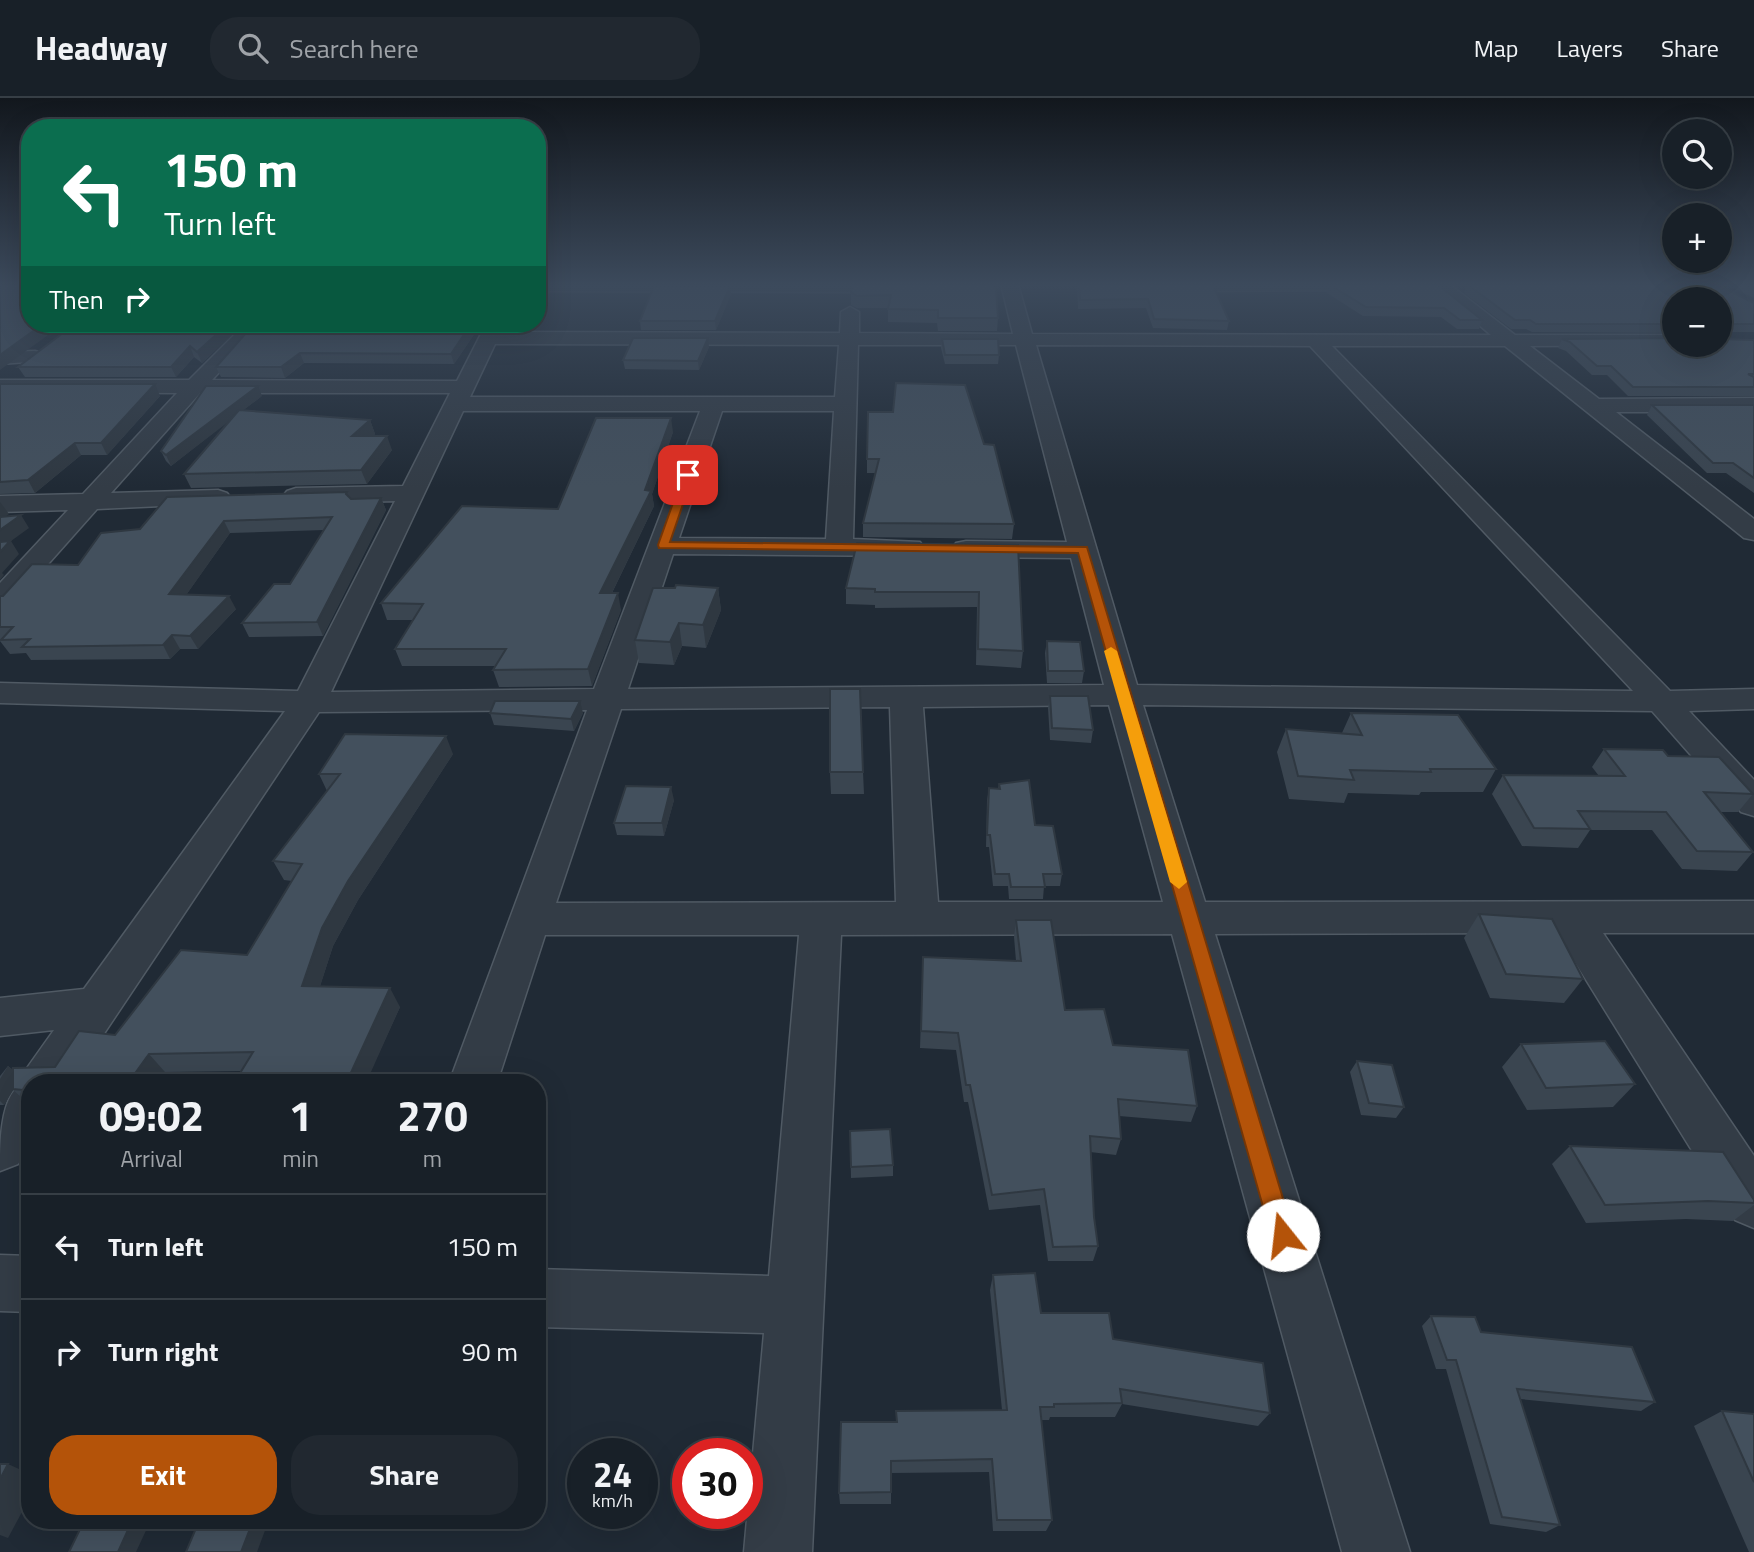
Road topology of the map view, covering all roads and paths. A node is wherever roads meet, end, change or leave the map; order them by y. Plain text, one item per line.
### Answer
1 (42, 352) edge
2 (228, 352) edge
3 (482, 352) edge
4 (848, 352) edge
5 (1028, 352) edge
6 (1326, 352) edge
7 (1524, 352) edge
8 (35, 357) junction
9 (0, 358) edge
10 (0, 384) edge
11 (193, 388) junction
12 (460, 395) junction
13 (713, 404) junction
14 (846, 404) junction
15 (1754, 405) edge
16 (1593, 406) junction
17 (412, 493) junction
18 (273, 497) edge
19 (245, 498) edge
20 (92, 502) junction
21 (0, 505) edge
22 (1754, 532) edge
23 (663, 545) junction
24 (839, 547) junction
25 (1083, 550) junction
26 (0, 600) edge
27 (0, 694) edge
28 (1123, 695) junction
29 (906, 697) junction
30 (609, 699) junction
31 (1754, 699) edge
32 (1661, 701) junction
33 (309, 702) junction
34 (1754, 803) edge
35 (1189, 917) junction
36 (1569, 917) junction
37 (1754, 917) edge
38 (918, 918) junction
39 (529, 919) junction
40 (821, 919) junction
41 (97, 1007) junction
42 (0, 1017) edge
43 (50, 1074) edge
44 (477, 1074) edge
45 (21, 1117) edge
46 (0, 1147) edge
47 (1754, 1202) edge
48 (0, 1283) edge
49 (21, 1284) edge
50 (546, 1298) edge
51 (794, 1305) junction
52 (778, 1552) edge
53 (1376, 1552) edge

1 - 8 street
2 - 11 street
3 - 12 street
4 - 14 street
5 - 25 street
6 - 32 street
7 - 16 street
8 - 9 street
8 - 10 street
10 - 11 street
11 - 12 street
11 - 20 street
12 - 13 street
12 - 17 street
13 - 14 street
13 - 23 street
14 - 24 street
15 - 16 street
16 - 22 street
17 - 18 street
17 - 33 street
19 - 20 street
20 - 21 street
20 - 26 street
23 - 24 street
23 - 30 street
24 - 25 street
25 - 28 street
27 - 33 street
28 - 29 street
28 - 32 street
28 - 35 street
29 - 30 street
29 - 38 street
30 - 33 street
30 - 39 street
31 - 32 street
32 - 34 street
33 - 41 street
35 - 36 street
35 - 38 street
35 - 53 street
36 - 37 street
36 - 47 street
38 - 40 street
39 - 40 street
39 - 44 street
40 - 51 street
41 - 42 street
41 - 43 street
45 - 46 street
48 - 49 street
50 - 51 street
51 - 52 street

